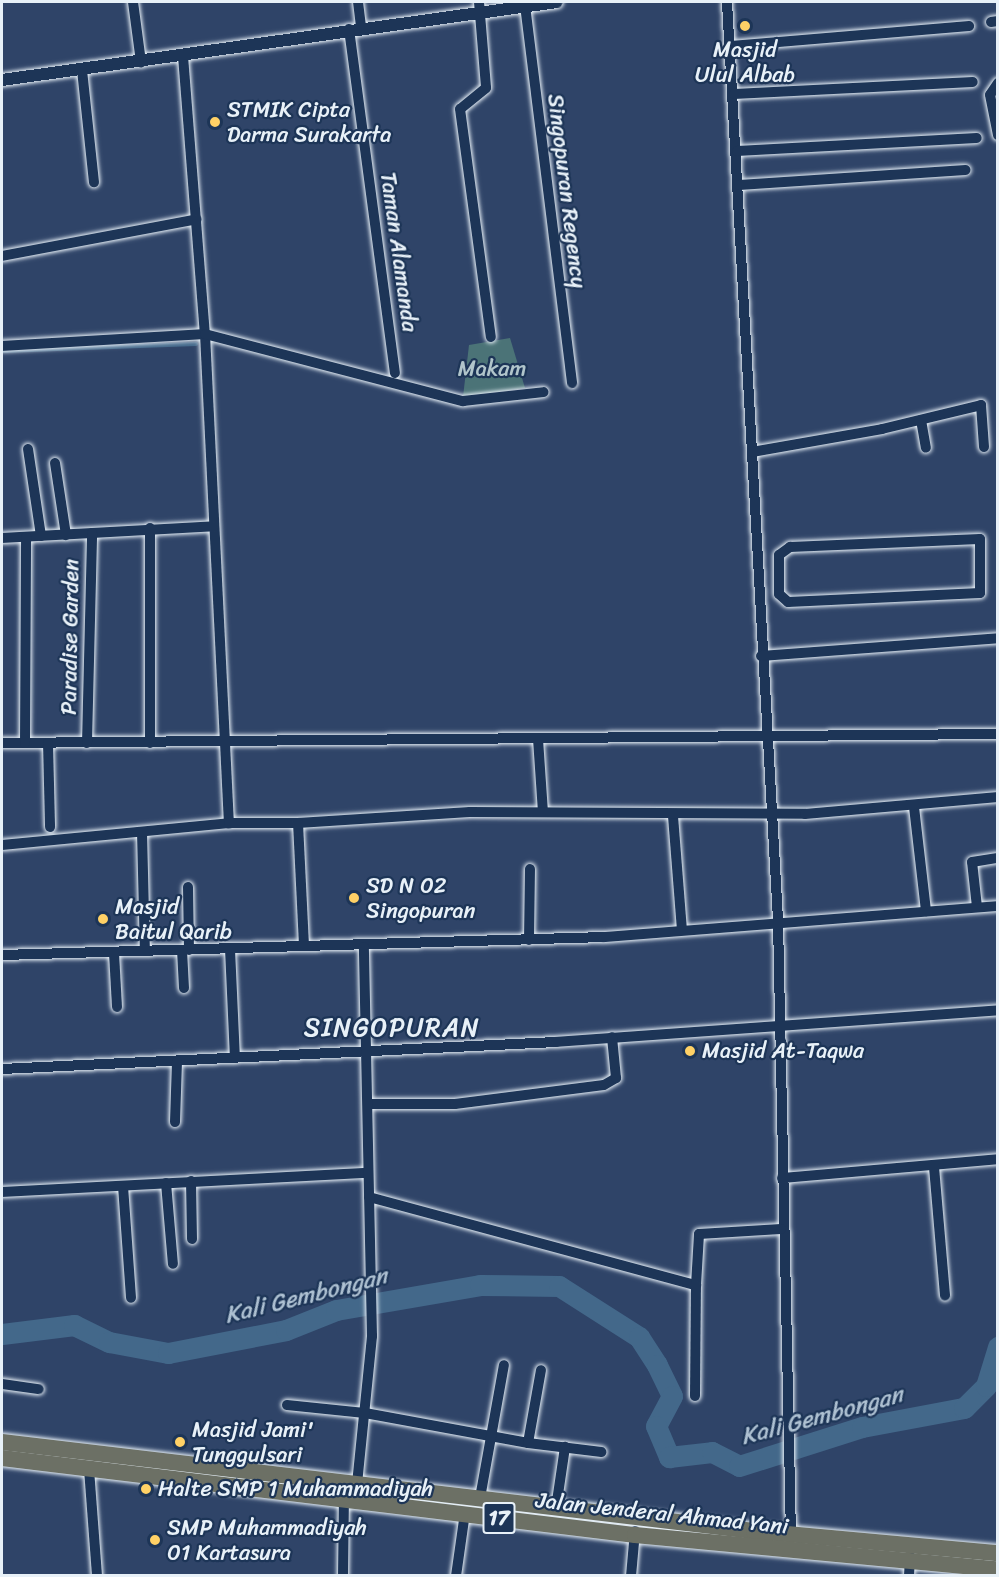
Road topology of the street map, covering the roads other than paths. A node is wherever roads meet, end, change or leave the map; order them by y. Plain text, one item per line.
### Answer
1 (133, 2) edge
2 (358, 2) edge
3 (556, 2) edge
4 (727, 2) edge
5 (525, 4) junction
6 (479, 6) edge
7 (969, 26) dead end
8 (355, 28) junction
9 (731, 46) junction
10 (183, 56) junction
11 (141, 62) junction
12 (82, 69) junction
13 (2, 80) edge
14 (973, 82) dead end
15 (998, 83) edge
16 (735, 94) junction
17 (998, 135) edge
18 (977, 138) dead end
19 (737, 151) junction
20 (966, 170) dead end
21 (94, 182) dead end
22 (739, 185) junction
23 (197, 219) junction
24 (2, 256) edge
25 (205, 334) junction
26 (491, 337) dead end
27 (2, 346) edge
28 (395, 373) dead end
29 (572, 382) dead end
30 (544, 393) dead end
31 (921, 420) junction
32 (984, 447) dead end
33 (926, 448) dead end
34 (28, 449) dead end
35 (752, 452) junction
36 (55, 464) dead end
37 (214, 526) junction
38 (150, 528) junction
39 (92, 533) junction
40 (66, 535) junction
41 (41, 536) junction
42 (27, 537) junction
43 (2, 538) edge
44 (778, 571) junction
45 (758, 572) junction
46 (998, 638) edge
47 (760, 656) junction
48 (998, 735) edge
49 (766, 736) junction
50 (538, 739) junction
51 (225, 741) junction
52 (2, 743) edge
53 (25, 743) junction
54 (48, 743) junction
55 (87, 743) junction
56 (150, 743) junction
57 (998, 797) edge
58 (914, 807) junction
59 (543, 812) junction
60 (771, 814) junction
61 (673, 816) junction
62 (298, 822) junction
63 (229, 823) junction
64 (50, 827) dead end
65 (142, 832) junction
66 (2, 845) edge
67 (998, 858) edge
68 (530, 869) dead end
69 (188, 887) dead end
70 (998, 906) edge
71 (977, 907) junction
72 (926, 911) junction
73 (778, 921) junction
74 (682, 930) junction
75 (529, 940) junction
76 (304, 946) junction
77 (364, 948) junction
78 (230, 949) junction
79 (186, 950) junction
80 (146, 951) junction
81 (114, 953) junction
82 (2, 955) edge
83 (184, 988) dead end
84 (117, 1007) dead end
85 (998, 1010) edge
86 (778, 1025) junction
87 (612, 1036) junction
88 (367, 1052) junction
89 (235, 1058) junction
90 (177, 1061) junction
91 (2, 1068) edge
92 (368, 1104) junction
93 (175, 1122) dead end
94 (998, 1159) edge
95 (934, 1167) junction
96 (368, 1173) junction
97 (782, 1178) junction
98 (191, 1181) junction
99 (166, 1183) junction
100 (123, 1186) junction
101 (2, 1192) edge
102 (369, 1197) junction
103 (781, 1229) junction
104 (192, 1239) dead end
105 (173, 1264) dead end
106 (696, 1285) junction
107 (945, 1296) dead end
108 (131, 1298) dead end
109 (504, 1365) dead end
110 (541, 1371) dead end
111 (2, 1384) edge
112 (39, 1389) dead end
113 (695, 1396) dead end
114 (287, 1405) dead end
115 (365, 1413) junction
116 (491, 1437) junction
117 (2, 1442) edge
118 (528, 1443) junction
119 (564, 1447) junction
120 (601, 1452) dead end
121 (2, 1458) edge
122 (89, 1469) junction
123 (169, 1469) junction
124 (357, 1484) junction
125 (480, 1498) junction
126 (344, 1499) junction
127 (556, 1508) junction
128 (465, 1513) junction
129 (636, 1526) junction
130 (791, 1534) junction
131 (998, 1553) edge
132 (910, 1560) edge
133 (998, 1569) edge
134 (97, 1575) edge
135 (343, 1575) edge
136 (456, 1575) edge
137 (631, 1575) edge

1 - 11 street
2 - 8 street, Taman Alamanda
3 - 5 street
4 - 9 street
5 - 6 street
5 - 29 street, Singopuran Regency
6 - 8 street
6 - 26 street
7 - 9 street
8 - 10 street
8 - 28 street, Taman Alamanda
9 - 16 street
10 - 11 street
10 - 23 street
11 - 12 street
12 - 13 street
12 - 21 street
14 - 16 street
15 - 17 street
16 - 19 street
18 - 19 street
19 - 22 street
20 - 22 street
22 - 35 street
23 - 24 street
23 - 25 street
25 - 27 street
25 - 30 street
25 - 37 street
31 - 32 street
31 - 33 street
31 - 35 street
34 - 41 street
35 - 45 street
36 - 40 street
37 - 38 street
37 - 51 street
38 - 39 street
38 - 56 street
39 - 40 street
39 - 55 street, Paradise Garden
40 - 41 street
41 - 42 street
42 - 43 street
42 - 53 street
44 - 44 street
44 - 45 street
45 - 47 street
46 - 47 street
47 - 49 street
48 - 49 street
49 - 50 street
49 - 60 street
50 - 51 street
50 - 59 street
51 - 56 street
51 - 63 street
52 - 53 street
53 - 54 street
54 - 55 street
54 - 64 street
55 - 56 street
57 - 58 street
58 - 60 street
58 - 72 street
59 - 61 street
59 - 62 street
60 - 61 street
60 - 73 street
61 - 74 street
62 - 63 street
62 - 76 street
63 - 65 street
65 - 66 street
65 - 80 street
67 - 71 street
68 - 75 street
69 - 79 street
70 - 71 street
71 - 72 street
72 - 73 street
73 - 74 street
73 - 86 street
74 - 75 street
75 - 77 street
76 - 77 street
76 - 78 street
77 - 88 street
78 - 79 street
78 - 89 street
79 - 80 street
79 - 83 street
80 - 81 street
81 - 82 street
81 - 84 street
85 - 86 street
86 - 87 street
86 - 97 street
87 - 88 street
87 - 92 street
88 - 89 street
88 - 92 street
89 - 90 street
90 - 91 street
90 - 93 street
92 - 96 street
94 - 95 street
95 - 97 street
95 - 107 street
96 - 98 street
96 - 102 street
97 - 103 street
98 - 99 street
98 - 104 street
99 - 100 street
99 - 105 street
100 - 101 street
100 - 108 street
102 - 106 street
102 - 115 street
103 - 106 street
103 - 130 street
106 - 113 street
109 - 116 street
110 - 118 street
111 - 112 street
114 - 115 street
115 - 116 street
115 - 124 street
116 - 118 street
116 - 125 street
117 - 123 highway, Jalan Jenderal Ahmad Yani / 17
118 - 119 street
119 - 120 street
119 - 127 street
121 - 122 highway, Jalan Jenderal Ahmad Yani / 17
122 - 123 highway, Jalan Jenderal Ahmad Yani / 17
122 - 134 street
123 - 124 highway, Jalan Jenderal Ahmad Yani / 17
123 - 126 highway, Jalan Jenderal Ahmad Yani / 17
124 - 125 highway, Jalan Jenderal Ahmad Yani / 17
125 - 127 highway, Jalan Jenderal Ahmad Yani / 17
126 - 128 highway, Jalan Jenderal Ahmad Yani / 17
126 - 135 street
127 - 129 highway, Jalan Jenderal Ahmad Yani / 17
128 - 129 highway, Jalan Jenderal Ahmad Yani / 17
128 - 136 street
129 - 130 highway, Jalan Jenderal Ahmad Yani / 17
129 - 132 highway, Jalan Jenderal Ahmad Yani / 17
129 - 137 street
130 - 132 highway, Jalan Jenderal Ahmad Yani / 17
131 - 132 highway, Jalan Jenderal Ahmad Yani / 17
132 - 133 highway, Jalan Jenderal Ahmad Yani / 17

